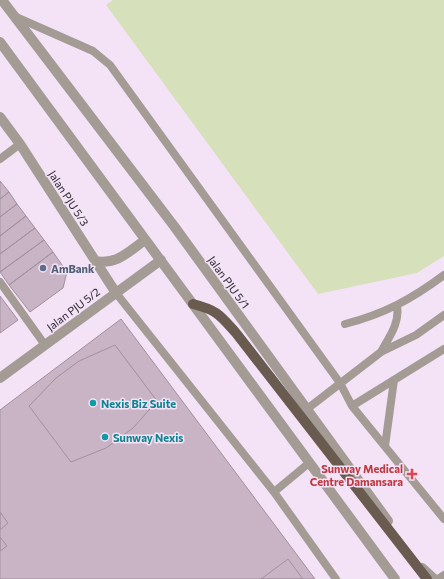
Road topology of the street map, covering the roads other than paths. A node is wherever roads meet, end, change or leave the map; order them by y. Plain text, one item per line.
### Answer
1 (2, 0) edge
2 (16, 17) junction
3 (0, 42) edge
4 (0, 118) edge
5 (20, 144) junction
6 (0, 159) edge
7 (145, 240) junction
8 (161, 260) junction
9 (95, 261) junction
10 (444, 276) edge
11 (0, 282) edge
12 (116, 293) junction
13 (193, 304) junction
14 (397, 306) junction
15 (444, 315) edge
16 (345, 324) dead end
17 (45, 345) junction
18 (444, 349) edge
19 (381, 352) junction
20 (0, 378) edge
21 (394, 380) junction
22 (340, 383) junction
23 (352, 406) junction
24 (307, 409) junction
25 (385, 446) junction
26 (309, 463) junction
27 (274, 492) junction
28 (444, 519) edge
29 (444, 575) edge
30 (336, 579) edge
31 (395, 579) edge
32 (427, 579) edge
33 (433, 579) edge
34 (438, 579) edge

1 - 2 street, Jalan PJU 5/1
2 - 22 lane
2 - 24 street, Jalan PJU 5/1
3 - 7 street
4 - 5 street, Jalan PJU 5/3
5 - 6 lane
5 - 9 street, Jalan PJU 5/3
7 - 8 street
7 - 9 street
8 - 12 street, Jalan PJU 5/2
8 - 13 street
9 - 12 street, Jalan PJU 5/3
10 - 14 lane
11 - 17 lane
12 - 17 street, Jalan PJU 5/2
12 - 27 lane
13 - 26 street
13 - 32 main road
14 - 16 lane
14 - 19 lane
15 - 19 lane
17 - 20 street, Jalan PJU 5/2
18 - 21 lane
19 - 22 lane
21 - 23 lane
21 - 25 lane
22 - 23 lane
22 - 24 lane
23 - 25 lane
24 - 33 street, Jalan PJU 5/1
25 - 28 lane
26 - 27 lane
26 - 31 street
27 - 30 lane
29 - 34 lane

